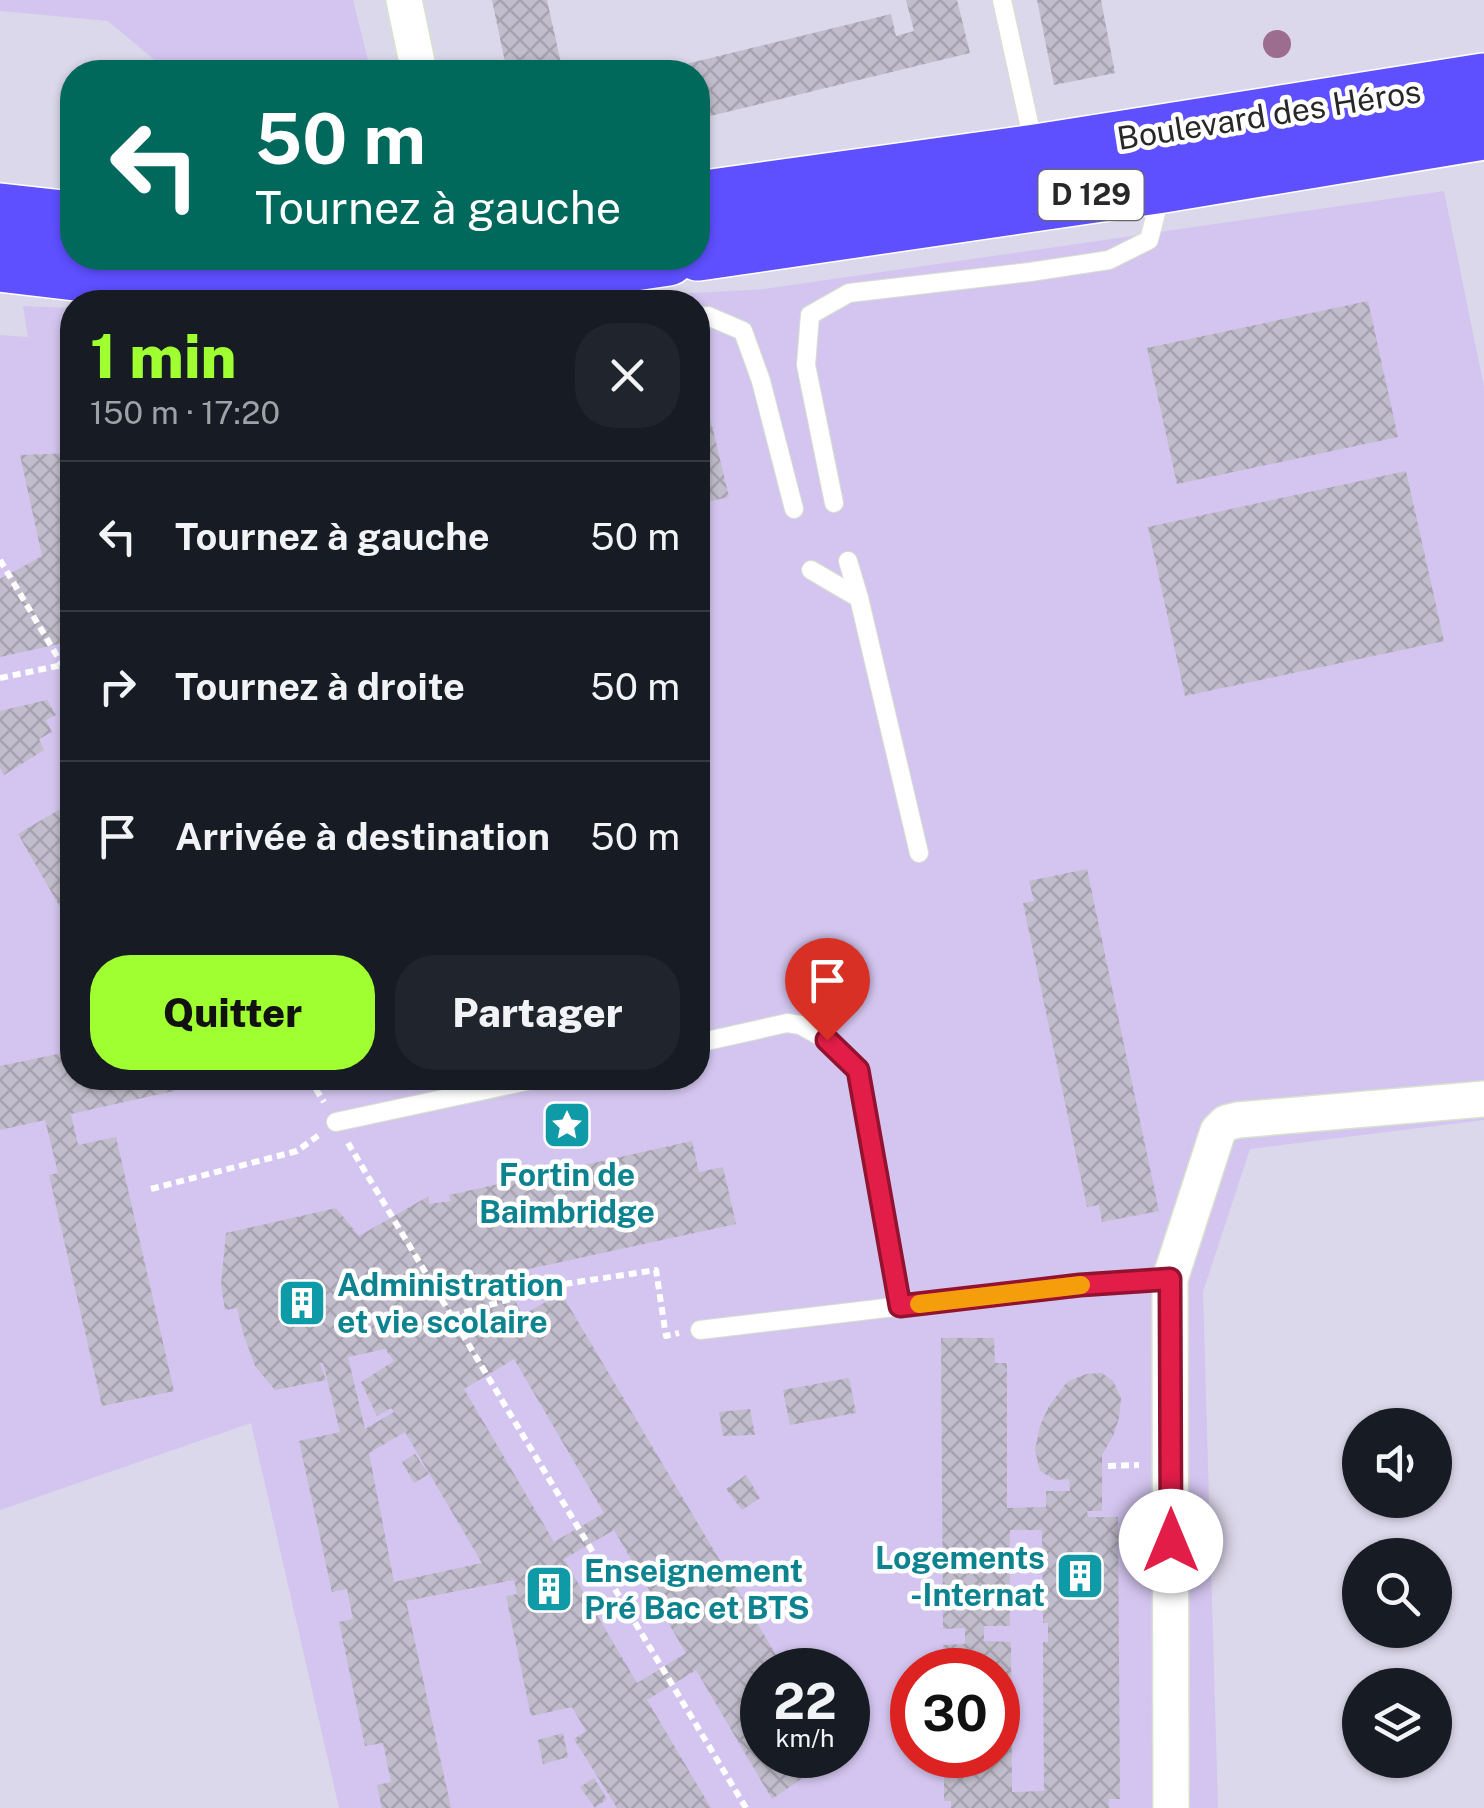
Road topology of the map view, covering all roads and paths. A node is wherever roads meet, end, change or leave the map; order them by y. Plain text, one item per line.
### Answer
1 (404, 0) edge
2 (1002, 0) edge
3 (416, 60) edge
4 (1484, 81) edge
5 (1484, 132) edge
6 (1036, 152) junction
7 (1163, 184) junction
8 (710, 197) edge
9 (0, 212) edge
10 (60, 218) edge
11 (710, 251) edge
12 (0, 264) edge
13 (587, 270) edge
14 (270, 290) edge
15 (404, 290) edge
16 (710, 317) edge
17 (834, 502) dead end
18 (794, 509) dead end
19 (0, 560) edge
20 (848, 561) dead end
21 (811, 570) dead end
22 (859, 598) junction
23 (60, 660) edge
24 (60, 666) edge
25 (0, 678) edge
26 (919, 853) dead end
27 (710, 1040) edge
28 (484, 1090) edge
29 (1484, 1099) edge
30 (336, 1122) junction
31 (151, 1189) dead end
32 (1170, 1279) junction
33 (900, 1306) junction
34 (452, 1316) junction
35 (700, 1330) joint
36 (746, 1808) edge
37 (1172, 1808) edge

1 - 3 street
2 - 6 lane
4 - 6 highway, Boulevard des Héros / D 129
5 - 7 highway, Boulevard des Héros / D 129
6 - 8 highway, Boulevard des Héros / D 129
7 - 11 highway, Boulevard des Héros / D 129
7 - 17 lane
9 - 10 highway
12 - 14 highway
13 - 15 highway
16 - 18 lane
19 - 23 path
20 - 22 lane
21 - 22 lane
22 - 26 lane
24 - 25 path
27 - 33 lane
28 - 30 lane
29 - 32 street
30 - 31 path
30 - 34 path
32 - 33 lane
32 - 37 street
33 - 35 lane
34 - 35 path
34 - 36 path

